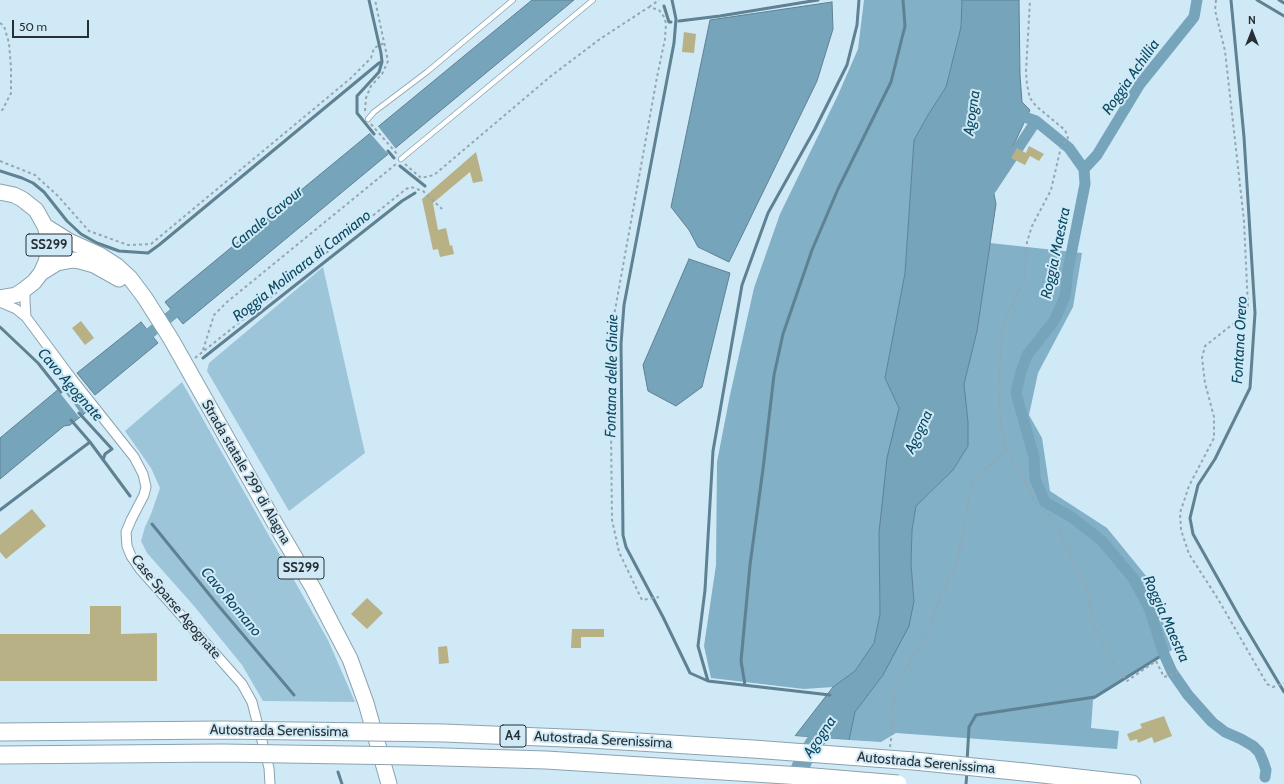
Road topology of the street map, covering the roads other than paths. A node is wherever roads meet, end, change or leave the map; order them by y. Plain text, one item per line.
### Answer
1 (513, 0) edge
2 (594, 0) edge
3 (369, 121) road end
4 (399, 158) road end
5 (0, 192) edge
6 (45, 226) junction
7 (41, 273) junction
8 (26, 289) junction
9 (0, 298) edge
10 (145, 298) junction
11 (0, 302) edge
12 (26, 318) junction
13 (0, 732) edge
14 (0, 755) edge
15 (270, 784) edge
16 (389, 784) edge
17 (898, 784) edge
18 (1132, 784) edge

1 - 3 lane
2 - 4 lane
5 - 6 main road, SS299
6 - 7 main road, SS299
6 - 10 main road, Strada statale 299 di Alagna / SS299
7 - 8 main road, SS299
7 - 10 main road, Strada statale 299 di Alagna / SS299
8 - 9 main road, SS299
8 - 12 street
10 - 16 main road, Strada statale 299 di Alagna / SS299
11 - 12 street, Case Sparse Agognate
12 - 15 street, Case Sparse Agognate
13 - 18 highway, Autostrada Serenissima / A4, bridge
14 - 17 highway, Autostrada Serenissima / A4, bridge

